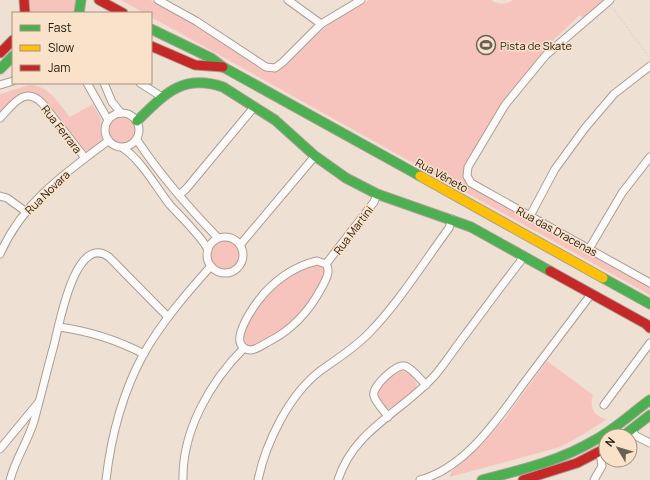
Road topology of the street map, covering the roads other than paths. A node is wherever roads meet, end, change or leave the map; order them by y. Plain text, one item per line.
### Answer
1 (24, 0) edge
2 (81, 0) edge
3 (99, 0) edge
4 (158, 0) edge
5 (288, 0) edge
6 (361, 0) edge
7 (609, 1) edge
8 (25, 12) edge
9 (79, 12) edge
10 (121, 12) edge
11 (320, 24) junction
12 (152, 30) edge
13 (12, 41) edge
14 (152, 46) edge
15 (0, 53) edge
16 (199, 53) junction
17 (12, 57) edge
18 (195, 65) junction
19 (650, 66) edge
20 (223, 67) junction
21 (0, 69) edge
22 (12, 81) edge
23 (88, 84) edge
24 (104, 84) edge
25 (142, 84) edge
26 (0, 85) edge
27 (162, 97) junction
28 (255, 106) junction
29 (121, 113) junction
30 (0, 118) edge
31 (108, 120) junction
32 (137, 121) junction
33 (137, 140) junction
34 (108, 141) junction
35 (123, 148) junction
36 (315, 156) junction
37 (650, 157) edge
38 (85, 158) junction
39 (377, 194) junction
40 (179, 195) junction
41 (0, 196) edge
42 (25, 211) junction
43 (530, 216) junction
44 (452, 219) junction
45 (218, 238) junction
46 (240, 245) junction
47 (589, 249) junction
48 (208, 250) junction
49 (0, 254) edge
50 (523, 255) junction
51 (326, 264) junction
52 (211, 266) junction
53 (650, 282) edge
54 (592, 293) junction
55 (650, 304) edge
56 (168, 317) junction
57 (59, 327) junction
58 (650, 328) edge
59 (650, 342) edge
60 (244, 348) junction
61 (144, 354) junction
62 (426, 385) junction
63 (650, 400) edge
64 (39, 401) junction
65 (604, 405) dead end
66 (650, 415) edge
67 (388, 416) junction
68 (633, 428) edge
69 (638, 437) edge
70 (650, 443) edge
71 (0, 449) edge
72 (598, 452) edge
73 (601, 468) edge
74 (10, 480) edge
75 (106, 480) edge
76 (183, 480) edge
77 (258, 480) edge
78 (338, 480) edge
79 (420, 480) edge
80 (482, 480) edge
81 (523, 480) edge
82 (594, 480) edge

1 - 8 street
2 - 9 street
3 - 10 street
4 - 11 street
5 - 11 street
6 - 11 street
7 - 43 street, Rua das Dracenas
12 - 16 street, Rua Vêneto
13 - 15 street
14 - 18 street, Rua Vêneto
16 - 18 street
16 - 20 street, Rua Vêneto
17 - 21 street
18 - 20 street, Rua Vêneto
19 - 43 street
20 - 55 street, Rua Vêneto
22 - 26 street
23 - 31 street
24 - 29 street
25 - 27 street
27 - 28 street
27 - 32 street
28 - 36 street
28 - 40 street
29 - 31 street
29 - 32 street
30 - 38 street, Rua Ferrara
31 - 34 street
32 - 33 street
33 - 35 street
33 - 40 street
34 - 35 street
34 - 38 street, Rua Novara
35 - 48 street
36 - 39 street
36 - 46 street
37 - 47 street
38 - 42 street, Rua Novara
39 - 44 street
39 - 51 street, Rua Martini
40 - 45 street
41 - 42 street
42 - 49 street, Rua Novara
43 - 47 street, Rua das Dracenas
44 - 50 street
44 - 77 street
45 - 46 street
45 - 48 street
46 - 52 street
47 - 53 street, Rua das Dracenas
48 - 52 street
50 - 54 street
50 - 62 street
51 - 60 street, Rua Martini
51 - 60 street, Rua Martini
52 - 56 street
54 - 58 street
54 - 79 street
56 - 57 street
56 - 61 street
57 - 61 street
57 - 64 street
59 - 65 street
60 - 76 street
61 - 75 street
62 - 67 street
62 - 67 street
63 - 80 street
64 - 71 street
64 - 74 street
66 - 68 street
67 - 78 street
69 - 70 street
72 - 81 street
73 - 82 street

